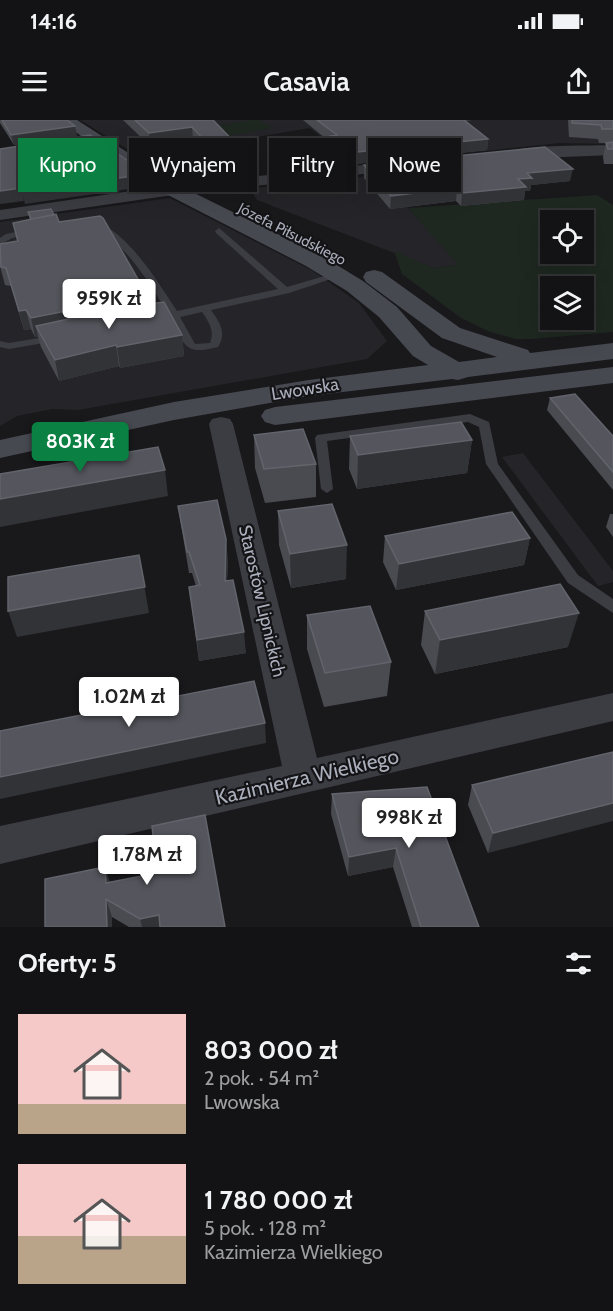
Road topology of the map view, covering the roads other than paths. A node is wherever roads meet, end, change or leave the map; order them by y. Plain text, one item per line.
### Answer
1 (66, 120) edge
2 (94, 138) edge
3 (613, 150) edge
4 (117, 153) edge
5 (121, 156) junction
6 (494, 156) edge
7 (129, 159) edge
8 (129, 161) edge
9 (368, 174) edge
10 (257, 182) edge
11 (159, 192) edge
12 (177, 192) edge
13 (210, 192) edge
14 (19, 212) junction
15 (0, 215) edge
16 (81, 224) edge
17 (219, 231) dead end
18 (0, 242) edge
19 (338, 275) junction
20 (286, 291) junction
21 (205, 309) junction
22 (174, 315) junction
23 (155, 318) edge
24 (451, 333) junction
25 (70, 335) edge
26 (0, 344) edge
27 (422, 351) junction
28 (613, 351) edge
29 (533, 360) junction
30 (452, 369) junction
31 (613, 375) edge
32 (386, 377) junction
33 (509, 388) junction
34 (408, 400) junction
35 (221, 424) junction
36 (0, 449) edge
37 (0, 472) edge
38 (327, 489) dead end
39 (613, 607) edge
40 (613, 707) edge
41 (303, 778) junction
42 (0, 844) edge

1 - 2 street, Józefa Piłsudskiego
3 - 6 street
4 - 5 street, Józefa Piłsudskiego
5 - 7 street, Józefa Piłsudskiego
5 - 8 street, Józefa Piłsudskiego
9 - 10 street
11 - 14 street
12 - 19 street, Józefa Piłsudskiego
13 - 24 street, Józefa Piłsudskiego
14 - 15 street
14 - 18 lane
16 - 22 lane
17 - 20 lane
19 - 20 lane
19 - 27 street, Józefa Piłsudskiego
20 - 21 lane
21 - 22 lane
21 - 22 lane
22 - 23 lane
24 - 29 street, Józefa Piłsudskiego
24 - 30 street
25 - 26 lane
27 - 30 street, Józefa Piłsudskiego
27 - 32 street
28 - 29 street, Lwowska
29 - 30 street, Lwowska
30 - 32 street, Lwowska
30 - 33 street, Józefa Piłsudskiego
30 - 34 street
31 - 33 street, Lwowska
32 - 36 street, Lwowska
33 - 34 street, Lwowska
34 - 35 street, Lwowska
35 - 37 street, Lwowska
35 - 41 street, Starostów Lipnickich
38 - 39 lane
40 - 41 street, Kazimierza Wielkiego
41 - 42 street, Kazimierza Wielkiego

